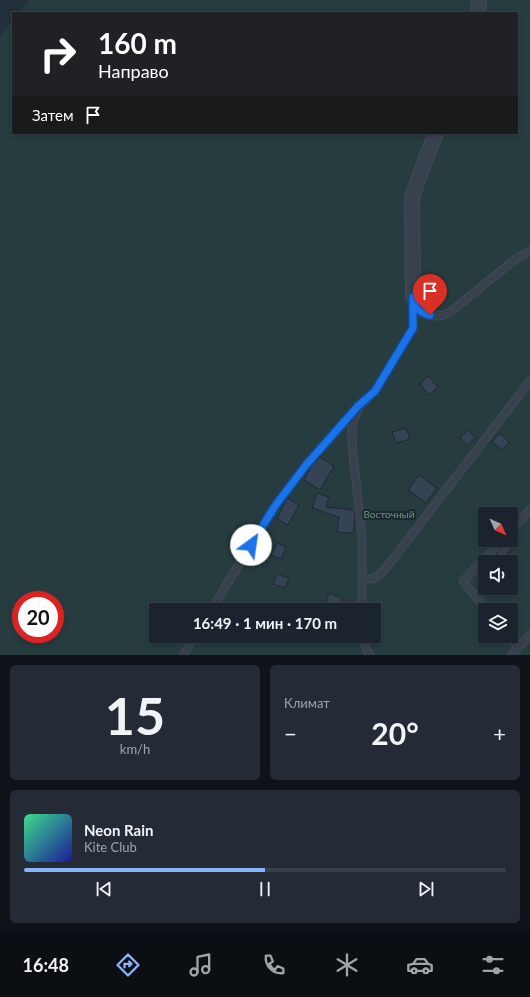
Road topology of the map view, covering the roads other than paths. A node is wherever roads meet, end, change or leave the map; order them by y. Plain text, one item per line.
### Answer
1 (479, 0) edge
2 (478, 12) edge
3 (436, 134) edge
4 (530, 251) edge
5 (413, 297) junction
6 (530, 381) edge
7 (358, 406) junction
8 (530, 510) edge
9 (518, 523) edge
10 (495, 547) edge
11 (362, 580) junction
12 (215, 603) edge
13 (362, 603) edge
14 (481, 603) edge
15 (530, 635) edge
16 (191, 643) edge
17 (365, 643) edge
18 (515, 643) edge
19 (518, 647) junction
20 (183, 655) edge
21 (370, 655) edge
22 (511, 655) edge

1 - 2 street
3 - 5 street
4 - 5 lane
5 - 7 lane
6 - 11 lane
7 - 11 lane
7 - 12 lane
8 - 9 lane
10 - 14 lane
11 - 13 lane
15 - 19 lane
16 - 20 lane
17 - 21 lane
18 - 19 lane
19 - 22 lane

